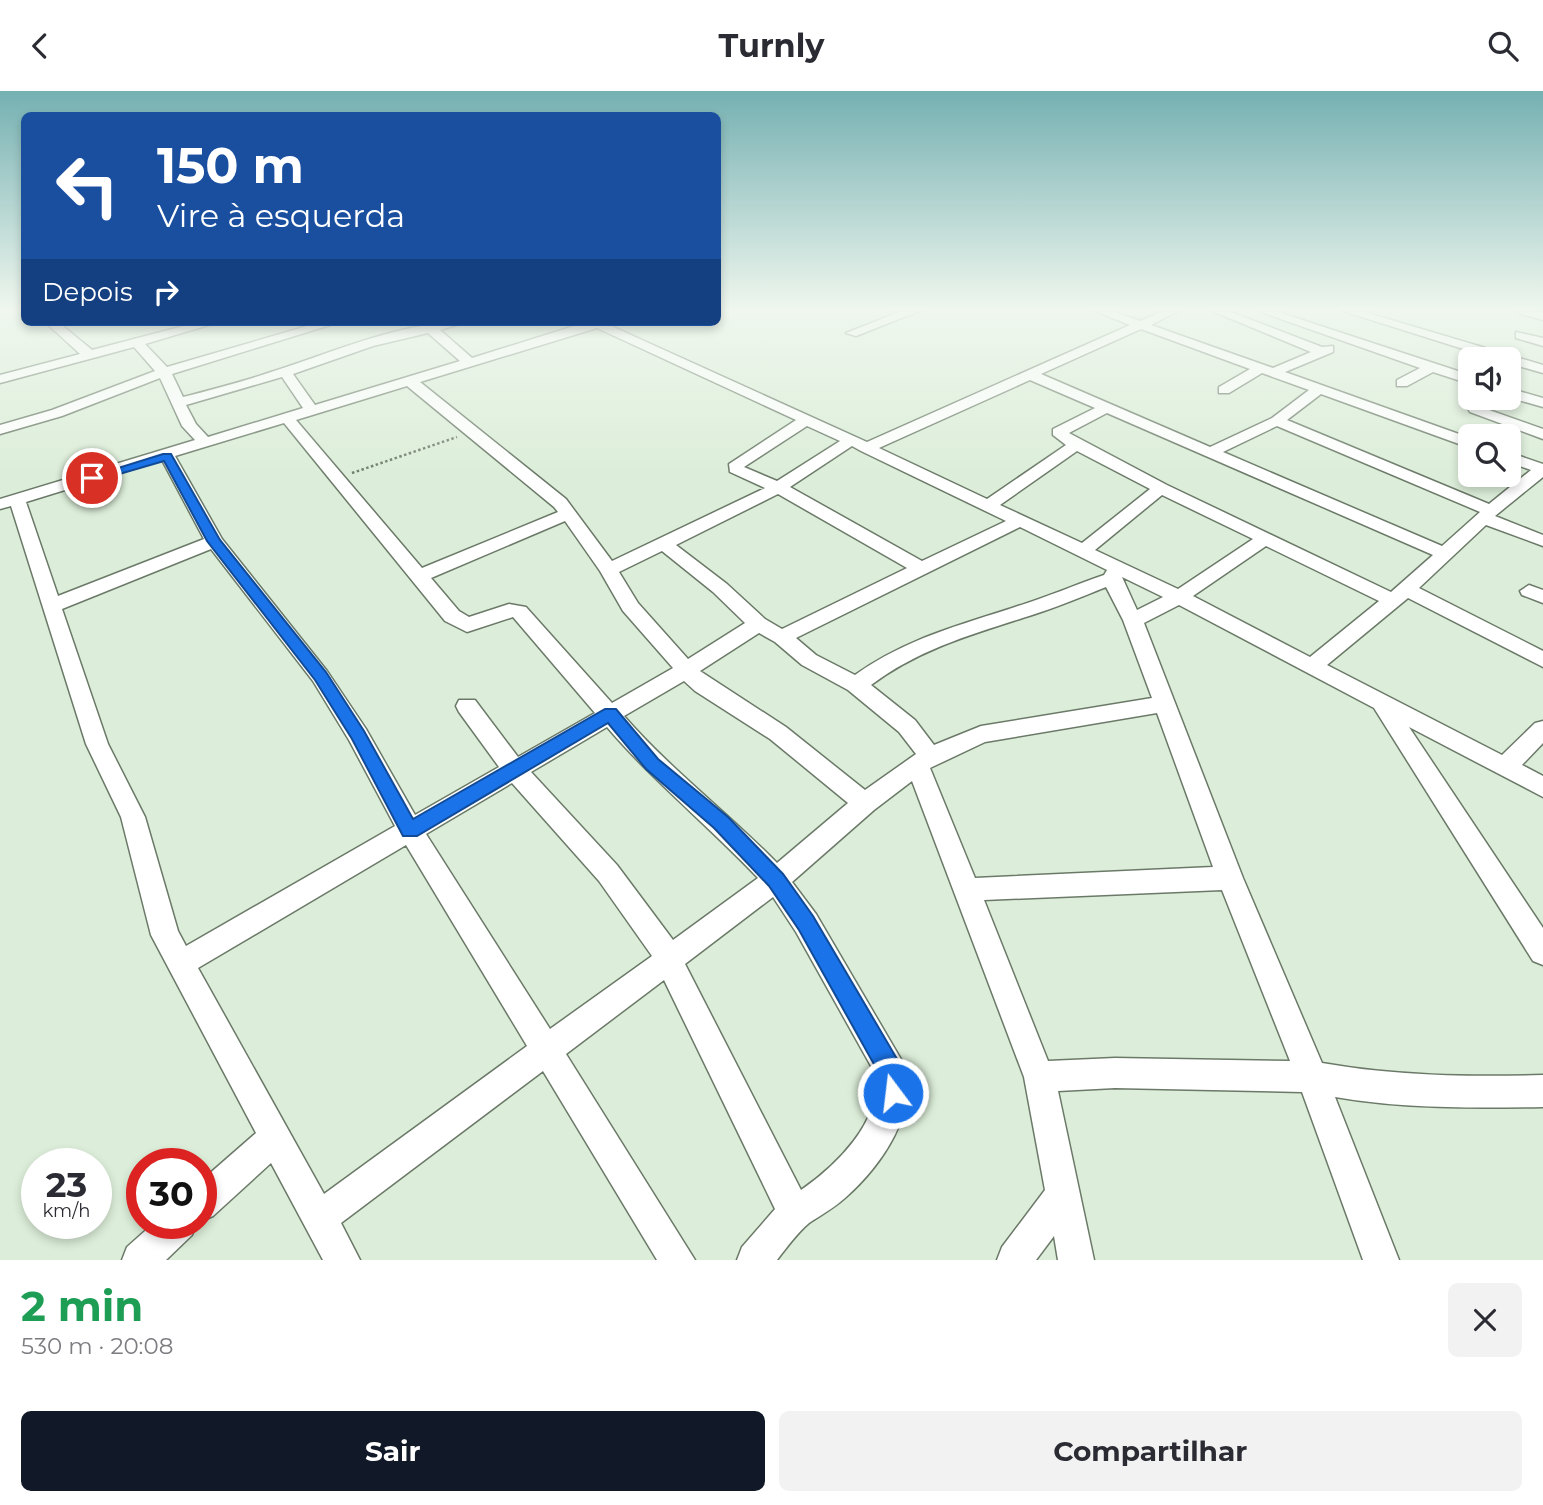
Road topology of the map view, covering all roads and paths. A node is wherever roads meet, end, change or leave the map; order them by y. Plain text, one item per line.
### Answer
1 (50, 366) edge
2 (158, 366) edge
3 (186, 366) edge
4 (305, 366) edge
5 (461, 366) edge
6 (689, 366) edge
7 (1051, 366) edge
8 (1259, 366) edge
9 (1279, 366) edge
10 (1428, 366) edge
11 (1432, 367) junction
12 (1269, 369) junction
13 (164, 372) junction
14 (285, 372) junction
15 (1031, 375) junction
16 (1458, 376) edge
17 (0, 379) edge
18 (410, 381) junction
19 (1402, 383) dead end
20 (1320, 388) junction
21 (1224, 390) dead end
22 (1521, 396) edge
23 (178, 403) junction
24 (1543, 403) edge
25 (1105, 408) junction
26 (1478, 410) edge
27 (312, 411) junction
28 (288, 419) junction
29 (806, 420) junction
30 (1277, 421) junction
31 (0, 430) edge
32 (473, 431) junction
33 (1543, 434) edge
34 (1458, 439) edge
35 (207, 444) junction
36 (858, 444) junction
37 (1076, 445) junction
38 (1209, 453) junction
39 (167, 456) junction
40 (1521, 461) edge
41 (1543, 469) edge
42 (336, 479) junction
43 (778, 488) junction
44 (1161, 488) junction
45 (8, 502) edge
46 (988, 506) junction
47 (569, 513) junction
48 (1488, 514) junction
49 (1017, 522) junction
50 (1265, 539) junction
51 (214, 541) junction
52 (1543, 541) edge
53 (665, 545) junction
54 (1082, 552) junction
55 (1445, 554) junction
56 (921, 569) junction
57 (609, 570) junction
58 (1114, 574) junction
59 (418, 577) junction
60 (1400, 594) junction
61 (1179, 597) junction
62 (51, 606) junction
63 (1133, 620) junction
64 (758, 624) junction
65 (782, 637) junction
66 (1543, 660) edge
67 (1311, 667) junction
68 (686, 670) junction
69 (856, 685) junction
70 (1382, 703) junction
71 (1163, 704) junction
72 (467, 706) dead end
73 (611, 713) junction
74 (1543, 729) edge
75 (924, 761) junction
76 (1505, 767) junction
77 (514, 769) junction
78 (1543, 787) edge
79 (865, 803) junction
80 (410, 830) junction
81 (1230, 878) junction
82 (776, 880) junction
83 (967, 890) junction
84 (1543, 952) edge
85 (669, 960) junction
86 (180, 964) junction
87 (547, 1049) junction
88 (1039, 1077) junction
89 (1312, 1077) junction
90 (1543, 1091) edge
91 (274, 1139) junction
92 (217, 1190) edge
93 (1061, 1196) junction
94 (795, 1213) junction
95 (320, 1218) junction
96 (162, 1239) edge
97 (139, 1260) edge
98 (342, 1260) edge
99 (677, 1260) edge
100 (755, 1260) edge
101 (1015, 1260) edge
102 (1076, 1260) edge
103 (1381, 1260) edge

1 - 17 street
2 - 13 street
3 - 13 street
4 - 14 street
5 - 18 street
6 - 29 street
7 - 15 street
8 - 12 street
9 - 12 street
10 - 11 street
11 - 16 street
11 - 19 street
12 - 20 street
12 - 21 street
13 - 23 street
13 - 31 street
14 - 23 street
14 - 27 street
15 - 25 street
15 - 36 street
18 - 27 street
18 - 32 street
20 - 30 street
20 - 34 street
22 - 24 street
23 - 35 street
25 - 37 street
25 - 38 street
26 - 33 street
27 - 28 street
28 - 35 street
28 - 42 street
29 - 36 street
29 - 43 street
30 - 38 street
30 - 48 street
32 - 42 path
32 - 47 street
35 - 39 street
36 - 43 street
36 - 46 street
37 - 44 street
37 - 46 street
38 - 55 street
39 - 45 street
39 - 51 street
40 - 41 street
41 - 48 street
42 - 59 street
43 - 53 street
43 - 56 street
44 - 50 street
44 - 54 street
45 - 62 street
46 - 49 street
47 - 57 street
47 - 59 street
48 - 52 street
48 - 55 street
49 - 54 street
49 - 56 street
50 - 60 street
50 - 61 street
51 - 62 street
51 - 80 street
53 - 57 street
53 - 64 street
54 - 58 street
55 - 60 street
56 - 65 street
57 - 68 street
58 - 61 street
58 - 63 street
58 - 69 street
59 - 73 street
60 - 66 street
60 - 67 street
61 - 63 street
61 - 67 street
62 - 86 street
63 - 71 street
64 - 65 street
64 - 68 street
65 - 69 street
67 - 70 street
68 - 73 street
68 - 79 street
69 - 75 street
70 - 76 street
70 - 84 street
71 - 75 street
71 - 81 street
72 - 77 street
73 - 77 street
73 - 82 street
74 - 76 street
75 - 79 street
75 - 83 street
76 - 78 street
77 - 80 street
77 - 85 street
79 - 82 street
80 - 86 street
80 - 87 street
81 - 83 street
81 - 89 street
82 - 85 street
82 - 94 street
83 - 88 street
85 - 87 street
85 - 94 street
86 - 91 street
87 - 95 street
87 - 99 street
88 - 89 street
88 - 93 street
89 - 90 street
89 - 103 street
91 - 92 street
91 - 95 street
93 - 101 street
93 - 102 street
94 - 100 street
95 - 98 street
96 - 97 street

